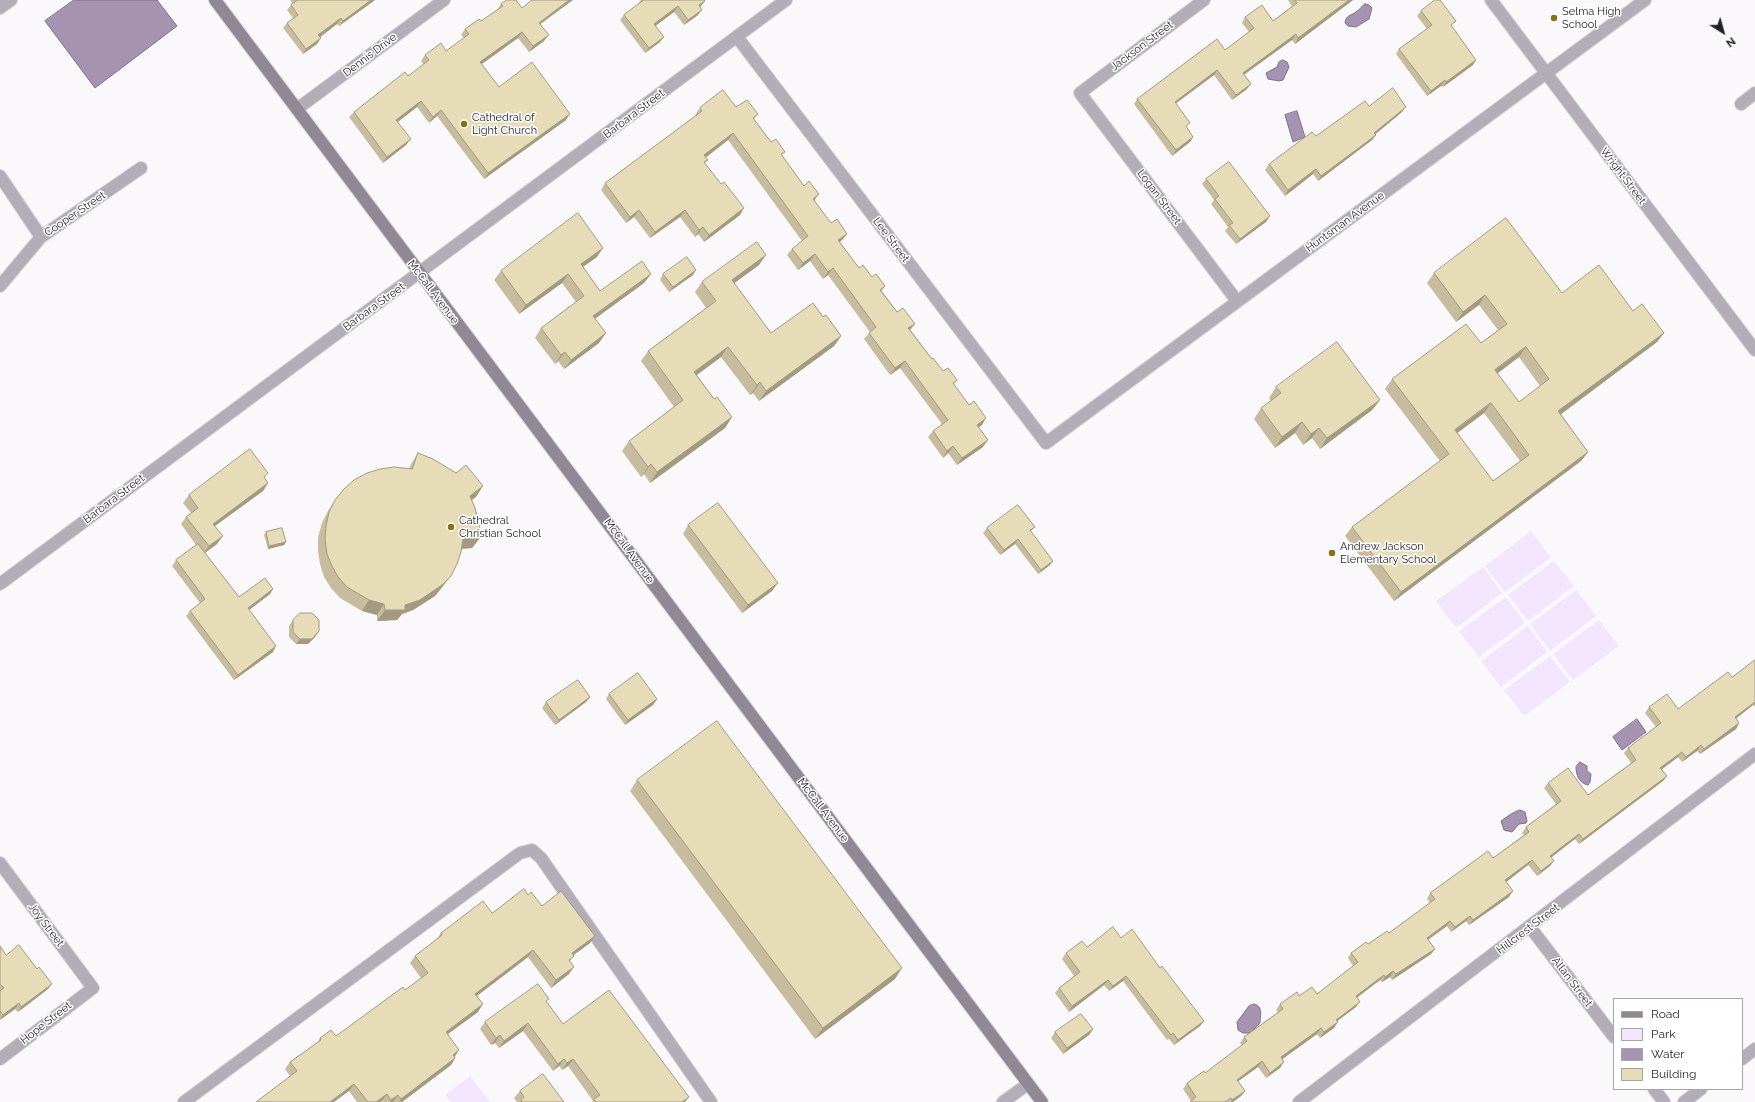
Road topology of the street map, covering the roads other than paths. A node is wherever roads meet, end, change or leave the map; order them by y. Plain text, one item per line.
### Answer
1 (11, 0) edge
2 (215, 0) edge
3 (444, 0) edge
4 (786, 0) edge
5 (1204, 0) edge
6 (1491, 0) edge
7 (1645, 0) edge
8 (0, 8) edge
9 (737, 37) junction
10 (1545, 73) junction
11 (1080, 93) joint
12 (1755, 93) edge
13 (1741, 104) dead end
14 (297, 109) junction
15 (141, 168) dead end
16 (0, 176) edge
17 (41, 237) junction
18 (419, 274) junction
19 (0, 286) edge
20 (1237, 301) junction
21 (1755, 350) edge
22 (1046, 443) joint
23 (0, 584) edge
24 (1755, 754) edge
25 (0, 863) edge
26 (1530, 927) junction
27 (92, 988) joint
28 (1613, 1036) edge
29 (1755, 1049) edge
30 (1743, 1058) edge
31 (0, 1059) edge
32 (1028, 1084) junction
33 (1655, 1090) edge
34 (1701, 1090) edge
35 (184, 1102) edge
36 (711, 1102) edge
37 (1003, 1102) edge
38 (1042, 1102) edge
39 (1299, 1102) edge
40 (1664, 1102) edge
41 (1684, 1102) edge

1 - 8 street
2 - 14 main road, McCall Avenue
3 - 14 street, Dennis Drive
4 - 9 street, Barbara Street
5 - 11 street, Jackson Street
6 - 10 street, Wright Street
7 - 10 street, Huntsman Avenue
9 - 18 street, Barbara Street
9 - 22 street, Lee Street
10 - 20 street, Huntsman Avenue
10 - 21 street, Wright Street
11 - 20 street, Logan Street
12 - 13 street
14 - 18 main road, McCall Avenue
15 - 17 street, Cooper Street
16 - 17 street
17 - 19 street, Cooper Street
18 - 23 street, Barbara Street
18 - 32 main road, McCall Avenue
20 - 22 street, Huntsman Avenue
24 - 26 street, Hillcrest Street
25 - 27 street, Joy Street
26 - 28 street, Allan Street
26 - 39 street, Hillcrest Street
27 - 31 street, Hope Street
29 - 30 street
32 - 37 street
32 - 38 main road, McCall Avenue
33 - 40 street
34 - 41 street
35 - 36 street

